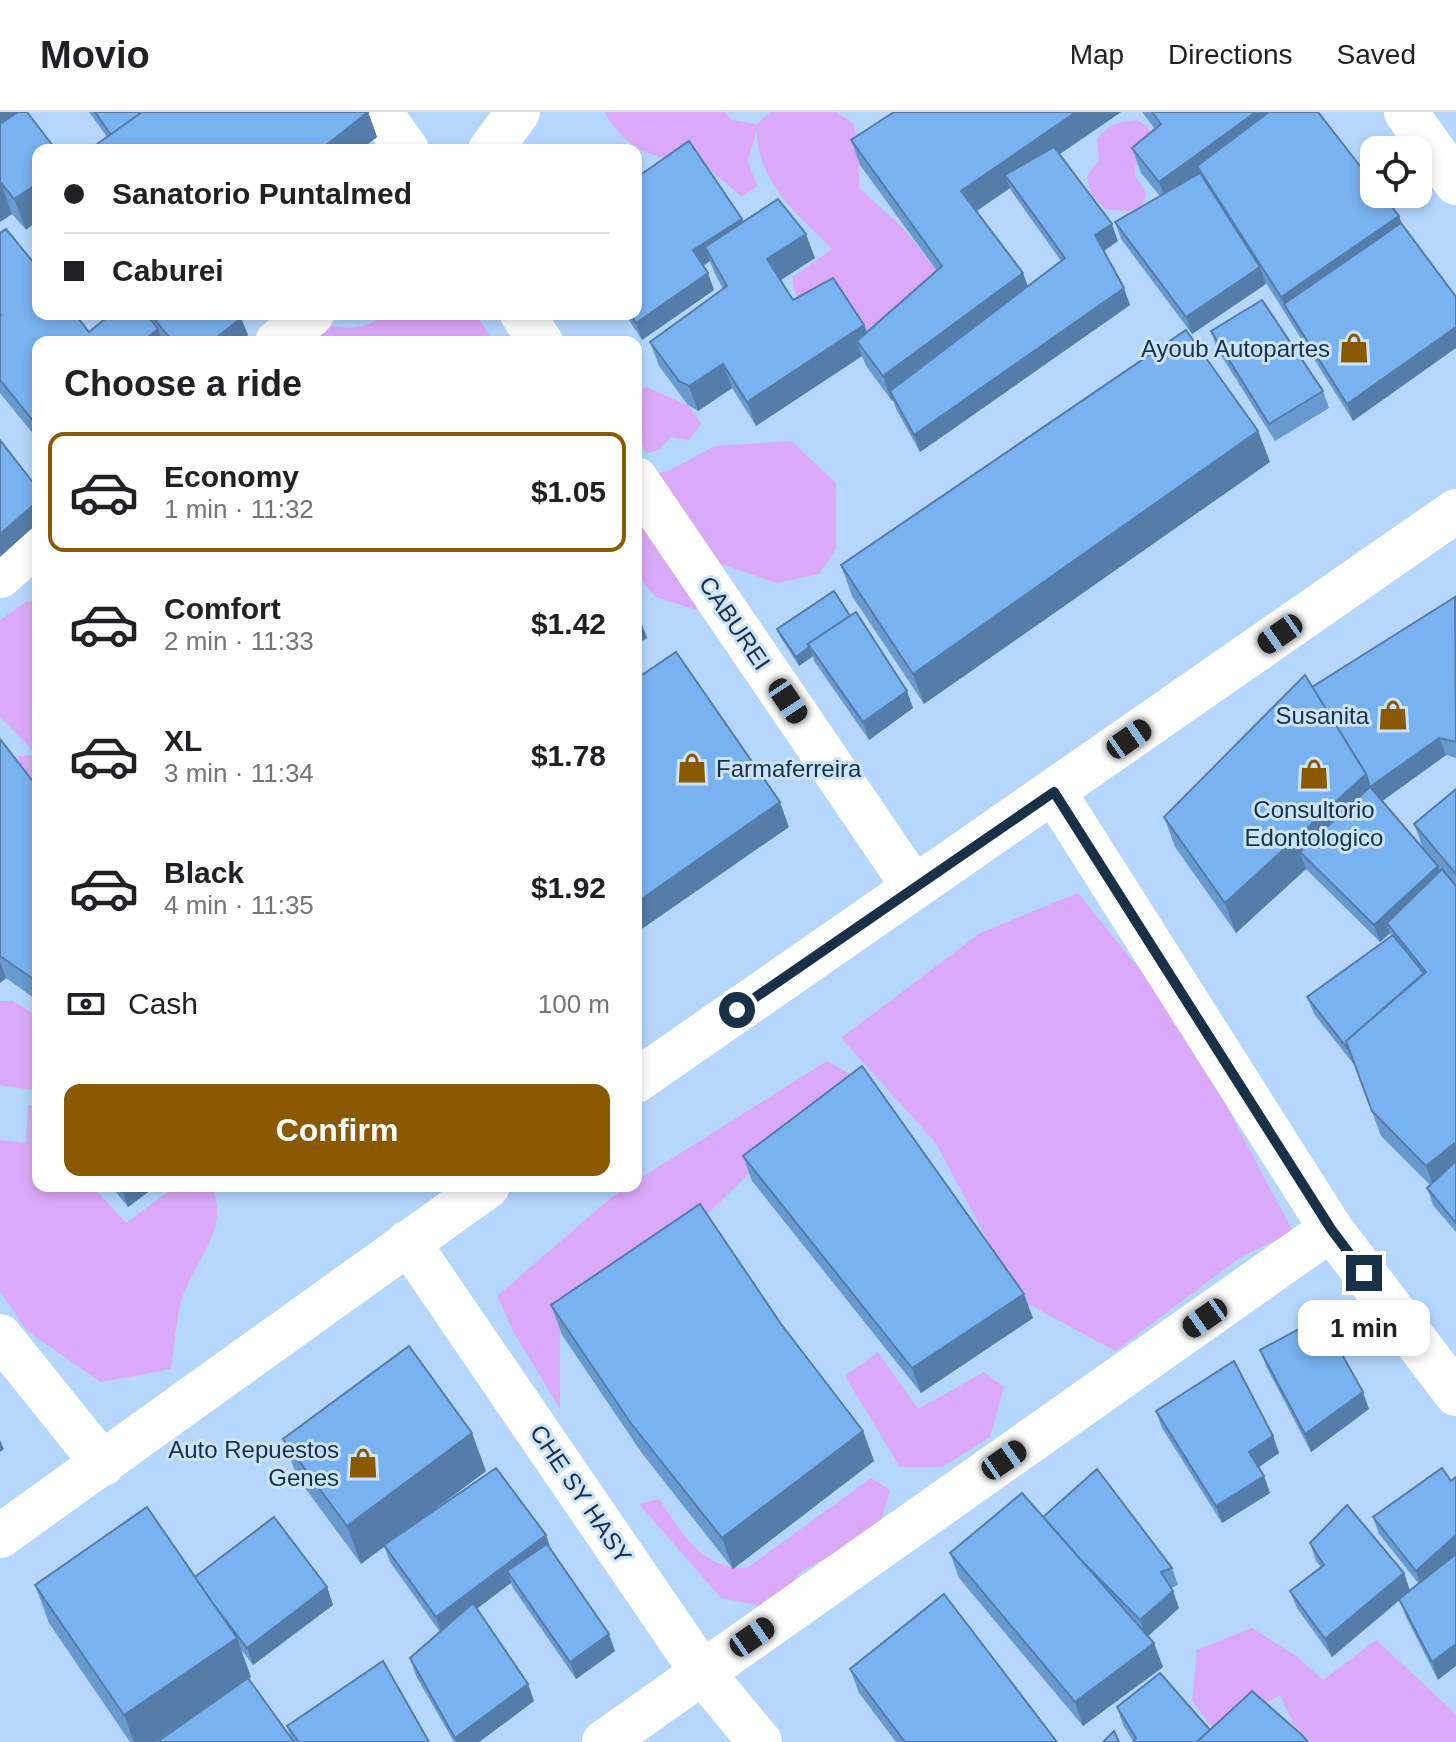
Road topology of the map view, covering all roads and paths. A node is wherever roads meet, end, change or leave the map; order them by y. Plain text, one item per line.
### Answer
1 (380, 112) edge
2 (518, 112) edge
3 (1406, 112) edge
4 (403, 144) edge
5 (494, 144) edge
6 (1456, 183) edge
7 (304, 320) edge
8 (284, 336) edge
9 (642, 488) edge
10 (1456, 511) edge
11 (32, 547) edge
12 (0, 576) edge
13 (1054, 792) junction
14 (913, 886) junction
15 (642, 1077) edge
16 (479, 1192) edge
17 (1331, 1229) junction
18 (408, 1242) junction
19 (0, 1336) edge
20 (1456, 1394) edge
21 (103, 1464) junction
22 (0, 1536) edge
23 (702, 1672) junction
24 (604, 1742) edge
25 (760, 1742) edge

1 - 4 street
2 - 5 street
3 - 6 street
7 - 8 street
9 - 14 street, CABUREI
10 - 13 street
11 - 12 street
13 - 14 street
13 - 17 street
14 - 15 street
16 - 18 street
17 - 20 street
17 - 23 street
18 - 21 street
18 - 23 street, CHE SY HASY
19 - 21 street
21 - 22 street
23 - 24 street
23 - 25 street, CHE SY HASY

